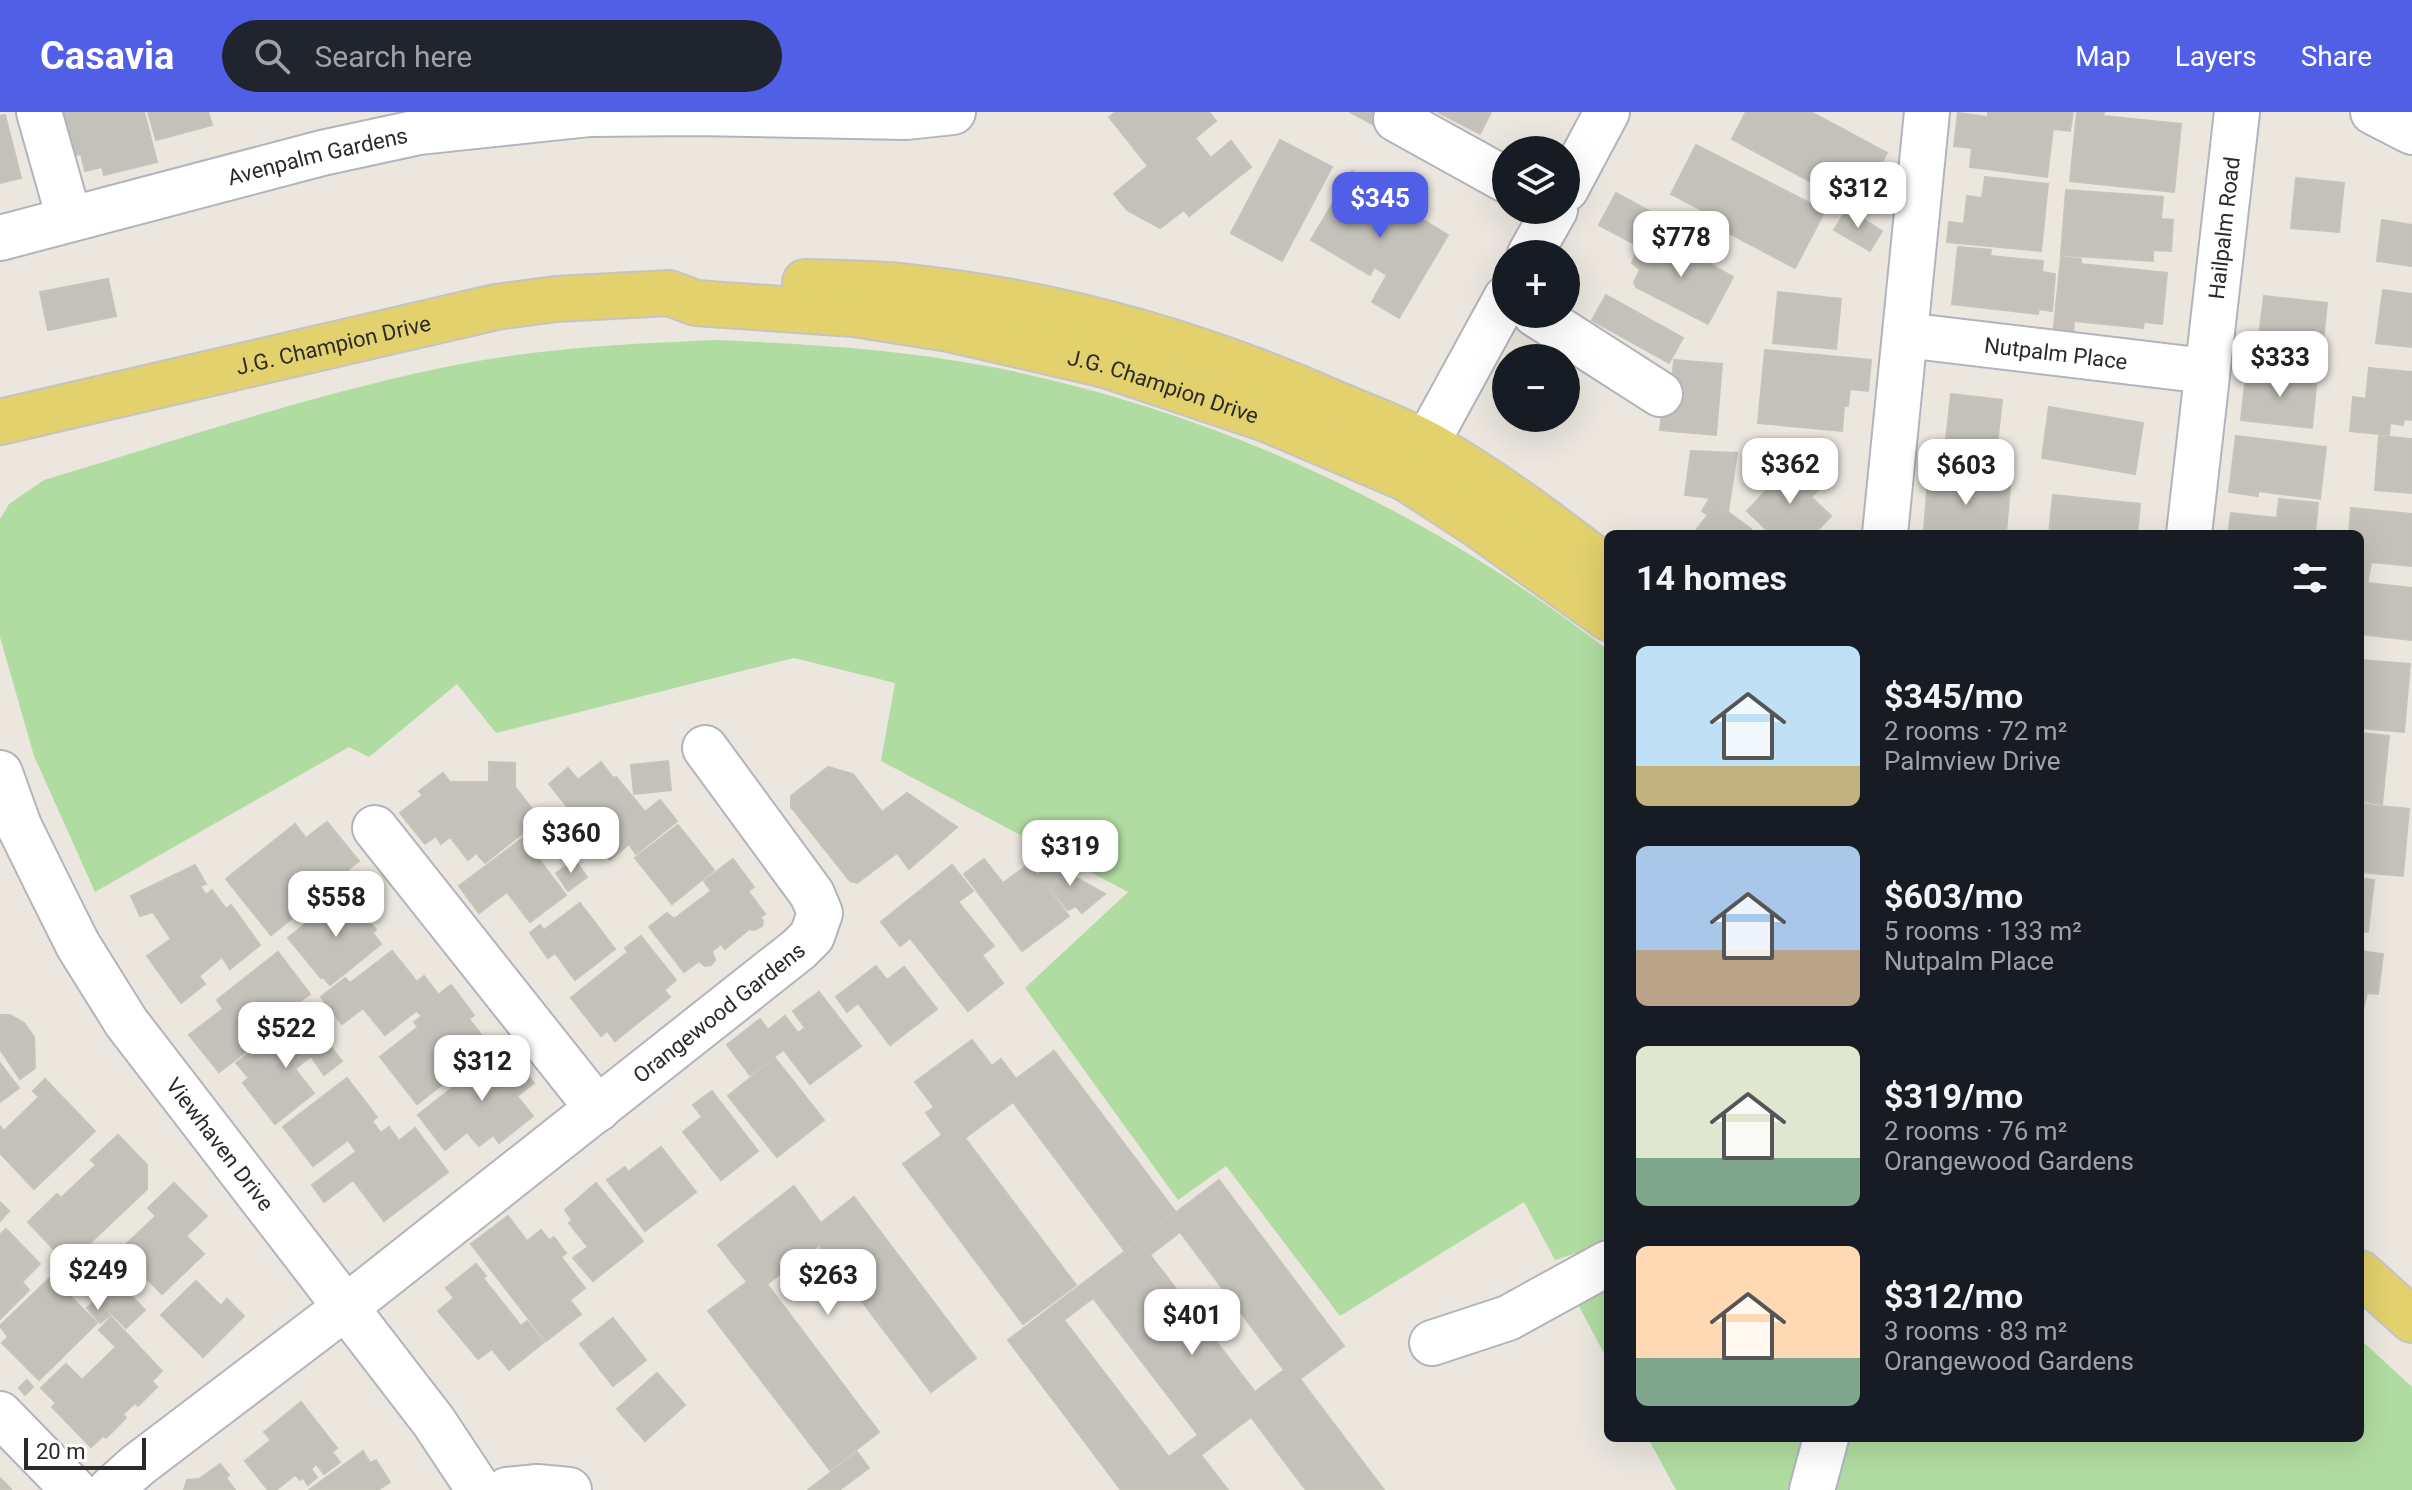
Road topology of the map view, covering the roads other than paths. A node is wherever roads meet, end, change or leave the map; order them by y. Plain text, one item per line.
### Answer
1 (39, 112) edge
2 (953, 112) edge
3 (1607, 112) edge
4 (1927, 112) edge
5 (2237, 112) edge
6 (2373, 112) edge
7 (1396, 119) dead end
8 (421, 122) edge
9 (2412, 132) edge
10 (1580, 163) edge
11 (1492, 172) edge
12 (69, 218) junction
13 (0, 238) edge
14 (1492, 324) edge
15 (1557, 328) edge
16 (1905, 335) junction
17 (2206, 371) junction
18 (1660, 394) dead end
19 (0, 422) edge
20 (1417, 462) junction
21 (1885, 530) edge
22 (2189, 530) edge
23 (1604, 566) edge
24 (1604, 615) edge
25 (705, 748) dead end
26 (0, 773) edge
27 (375, 828) dead end
28 (598, 1109) junction
29 (1604, 1265) edge
30 (2364, 1277) edge
31 (346, 1307) junction
32 (2412, 1320) edge
33 (1432, 1343) dead end
34 (0, 1414) edge
35 (1825, 1442) edge
36 (74, 1490) edge
37 (110, 1490) edge
38 (479, 1490) edge
39 (507, 1490) edge
40 (569, 1490) edge
41 (1812, 1490) edge

1 - 12 street
2 - 8 street, Avenpalm Gardens
3 - 10 street
4 - 16 street
5 - 17 street, Hailpalm Road
6 - 9 street
7 - 11 street
8 - 12 street, Avenpalm Gardens
12 - 13 street, Avenpalm Gardens
14 - 20 street
15 - 18 street
16 - 17 street, Nutpalm Place
16 - 21 street
17 - 22 street, Hailpalm Road
19 - 20 main road, J.G. Champion Drive
20 - 23 main road, J.G. Champion Drive
20 - 24 main road, J.G. Champion Drive
25 - 28 street, Orangewood Gardens
26 - 31 street, Viewhaven Drive
27 - 28 street
28 - 31 street, Orangewood Gardens
29 - 33 street
30 - 32 main road
31 - 37 street, Orangewood Gardens
31 - 38 street, Viewhaven Drive
34 - 36 street
35 - 41 street
39 - 40 street

